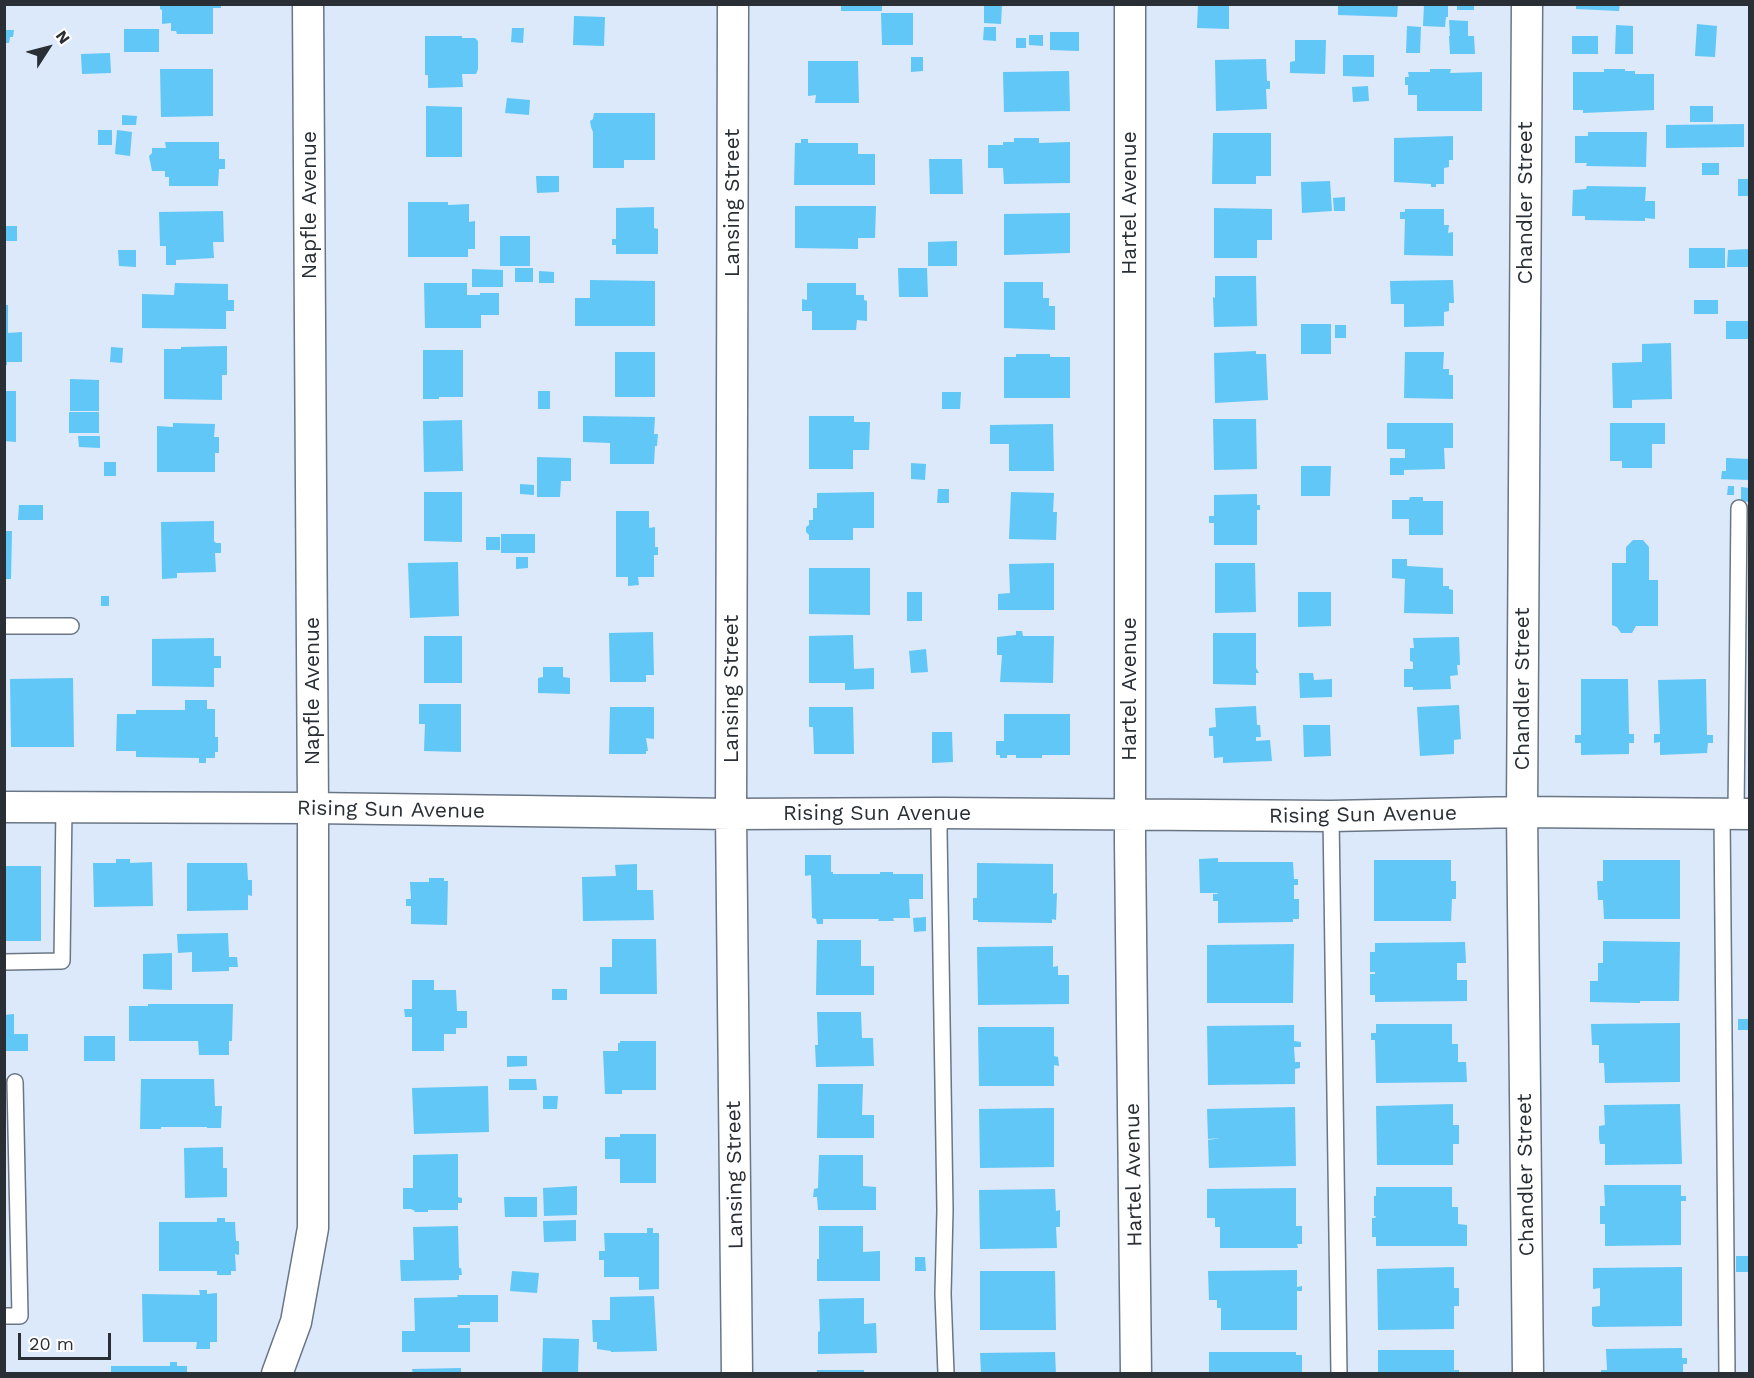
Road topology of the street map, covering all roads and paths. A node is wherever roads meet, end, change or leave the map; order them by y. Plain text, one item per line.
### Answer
1 (308, 4) edge
2 (733, 4) edge
3 (1130, 4) edge
4 (1527, 4) edge
5 (1738, 508) dead end
6 (4, 626) edge
7 (71, 626) dead end
8 (4, 807) edge
9 (64, 807) junction
10 (314, 808) junction
11 (1522, 812) junction
12 (941, 813) junction
13 (731, 814) junction
14 (1736, 814) edge
15 (1130, 815) junction
16 (1331, 816) junction
17 (4, 962) edge
18 (15, 1082) dead end
19 (4, 1316) edge
20 (277, 1374) edge
21 (737, 1374) edge
22 (946, 1374) edge
23 (1136, 1374) edge
24 (1339, 1374) edge
25 (1528, 1374) edge
26 (1727, 1374) edge

1 - 10 street, Napfle Avenue
2 - 13 street, Lansing Street
3 - 15 street, Hartel Avenue
4 - 11 street, Chandler Street
5 - 14 lane
6 - 7 lane
8 - 9 street, Rising Sun Avenue
9 - 10 street, Rising Sun Avenue
9 - 17 lane
10 - 13 street, Rising Sun Avenue
10 - 20 street, Napfle Avenue
11 - 14 street, Rising Sun Avenue
11 - 16 street, Rising Sun Avenue
11 - 25 street, Chandler Street
12 - 13 street, Rising Sun Avenue
12 - 15 street, Rising Sun Avenue
12 - 22 lane
13 - 21 street, Lansing Street
14 - 26 lane
15 - 16 street, Rising Sun Avenue
15 - 23 street, Hartel Avenue
16 - 24 lane
18 - 19 lane

